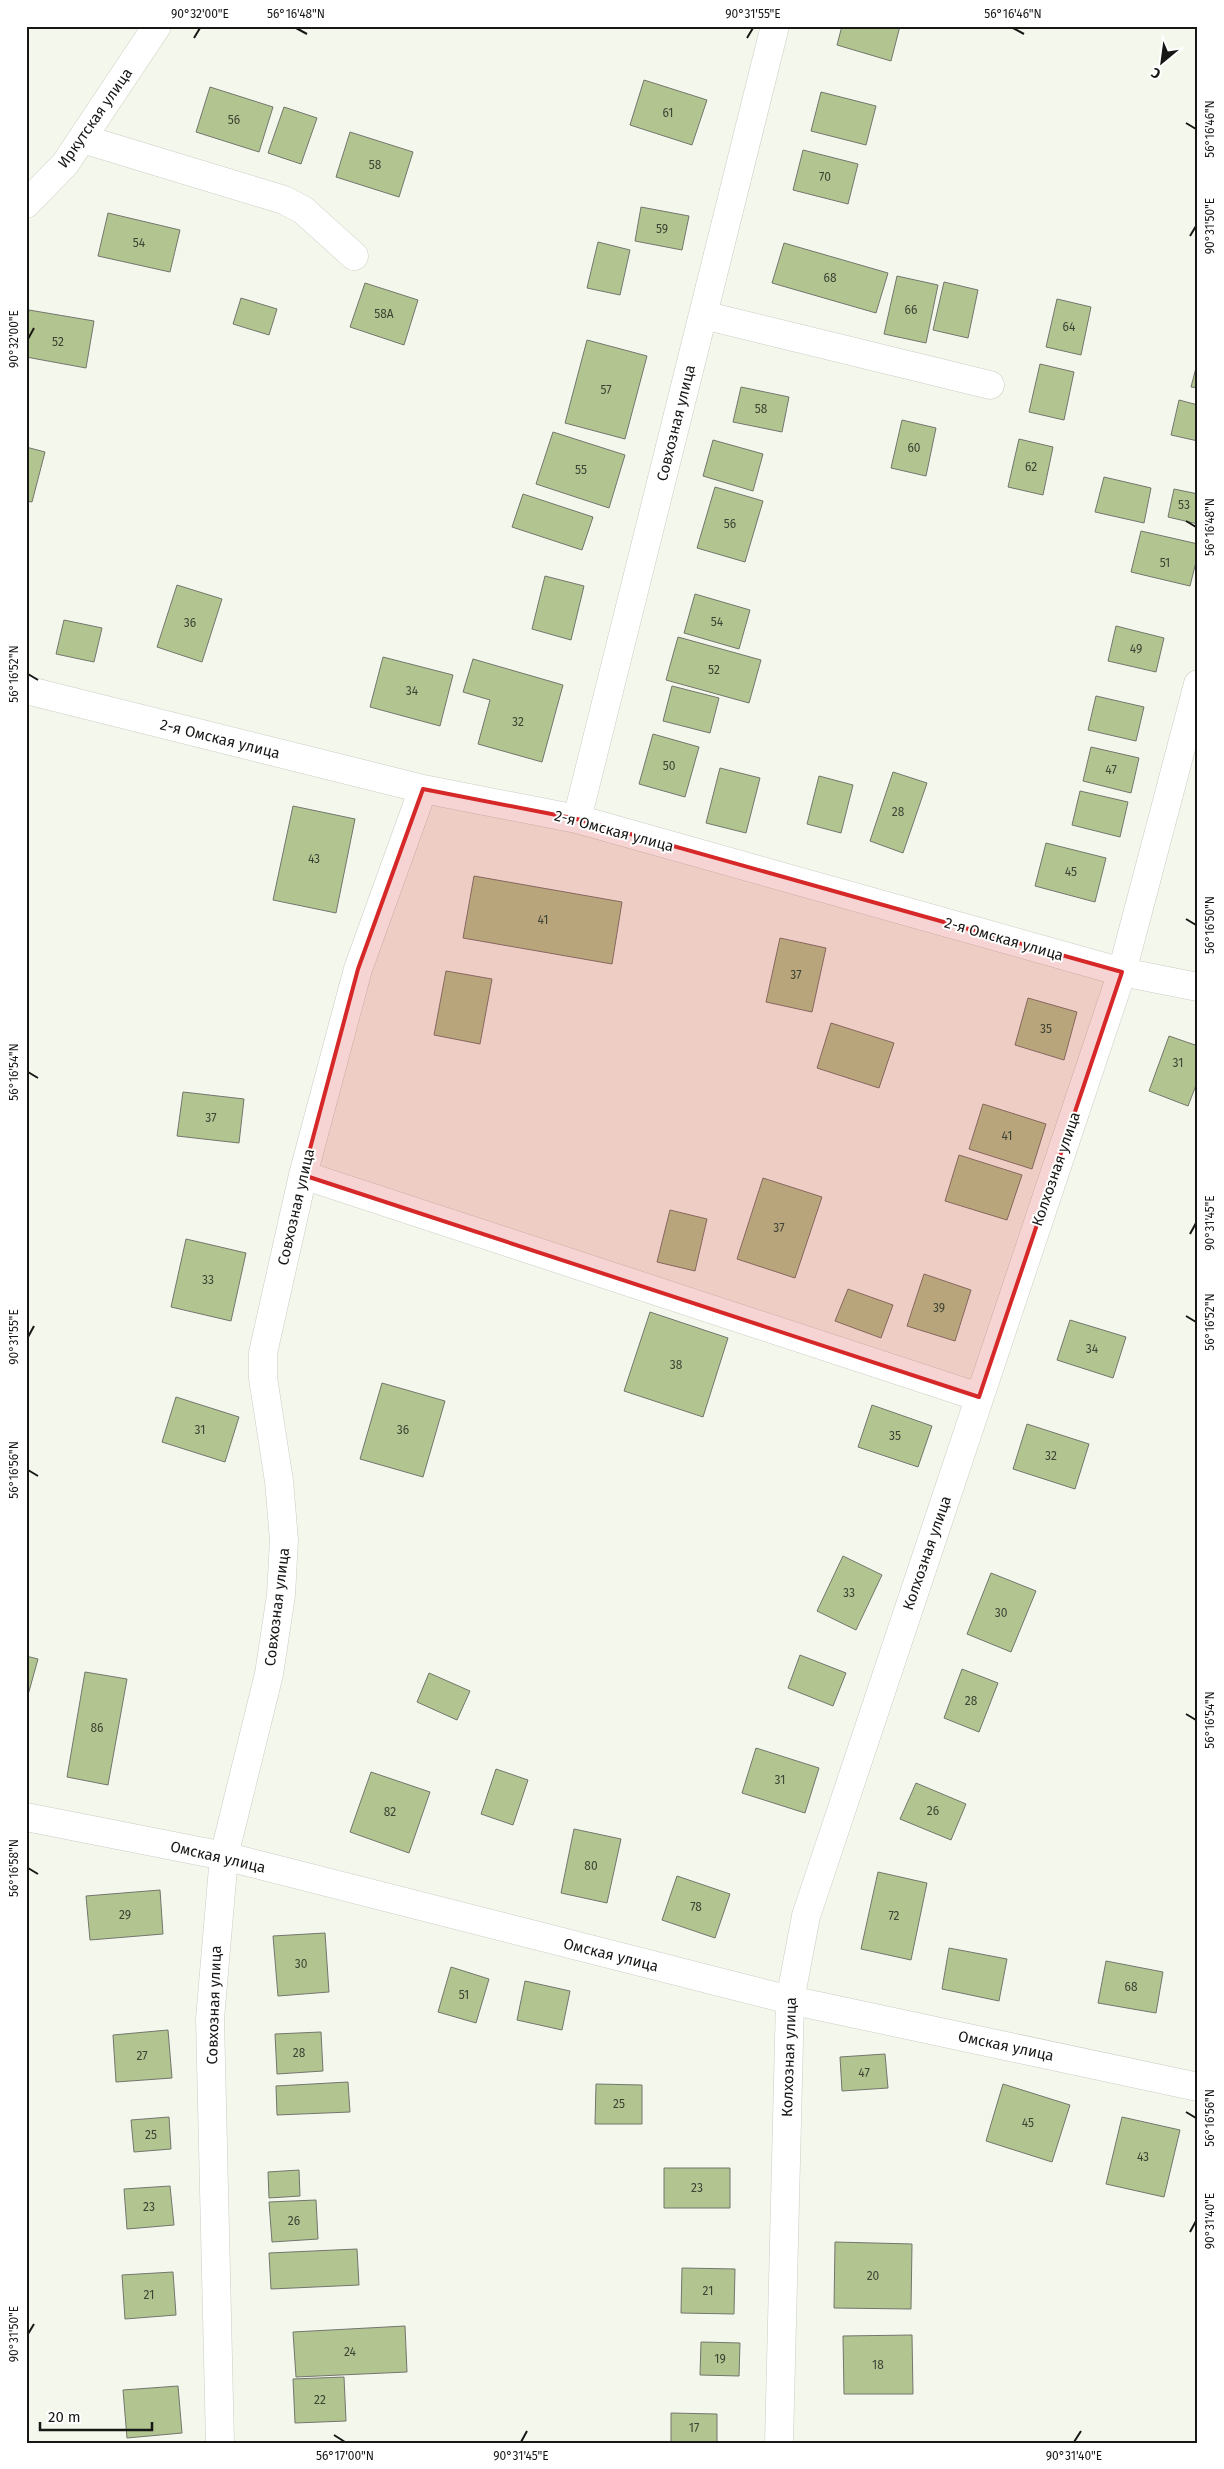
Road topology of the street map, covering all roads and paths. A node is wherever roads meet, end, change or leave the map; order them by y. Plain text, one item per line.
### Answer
1 (157, 26) edge
2 (775, 26) edge
3 (83, 140) junction
4 (26, 204) edge
5 (354, 256) dead end
6 (703, 315) junction
7 (990, 385) dead end
8 (1198, 684) edge
9 (26, 690) edge
10 (424, 789) junction
11 (577, 819) junction
12 (1122, 972) junction
13 (1198, 987) edge
14 (302, 1175) junction
15 (979, 1397) junction
16 (26, 1816) edge
17 (224, 1856) junction
18 (790, 2000) junction
19 (1198, 2087) edge
20 (220, 2443) edge
21 (779, 2443) edge

1 - 3 street, Иркутская улица
2 - 6 street, Совхозная улица
3 - 4 street, Иркутская улица
3 - 5 street
6 - 7 street
6 - 11 street, Совхозная улица
8 - 12 street, Колхозная улица
9 - 10 street, 2-я Омская улица
10 - 11 street, 2-я Омская улица
10 - 14 street, Совхозная улица
11 - 12 street, 2-я Омская улица
12 - 13 street, 2-я Омская улица
12 - 15 street, Колхозная улица
14 - 15 street
14 - 17 street, Совхозная улица
15 - 18 street, Колхозная улица
16 - 17 street, Омская улица
17 - 18 street, Омская улица
17 - 20 street, Совхозная улица
18 - 19 street, Омская улица
18 - 21 street, Колхозная улица

